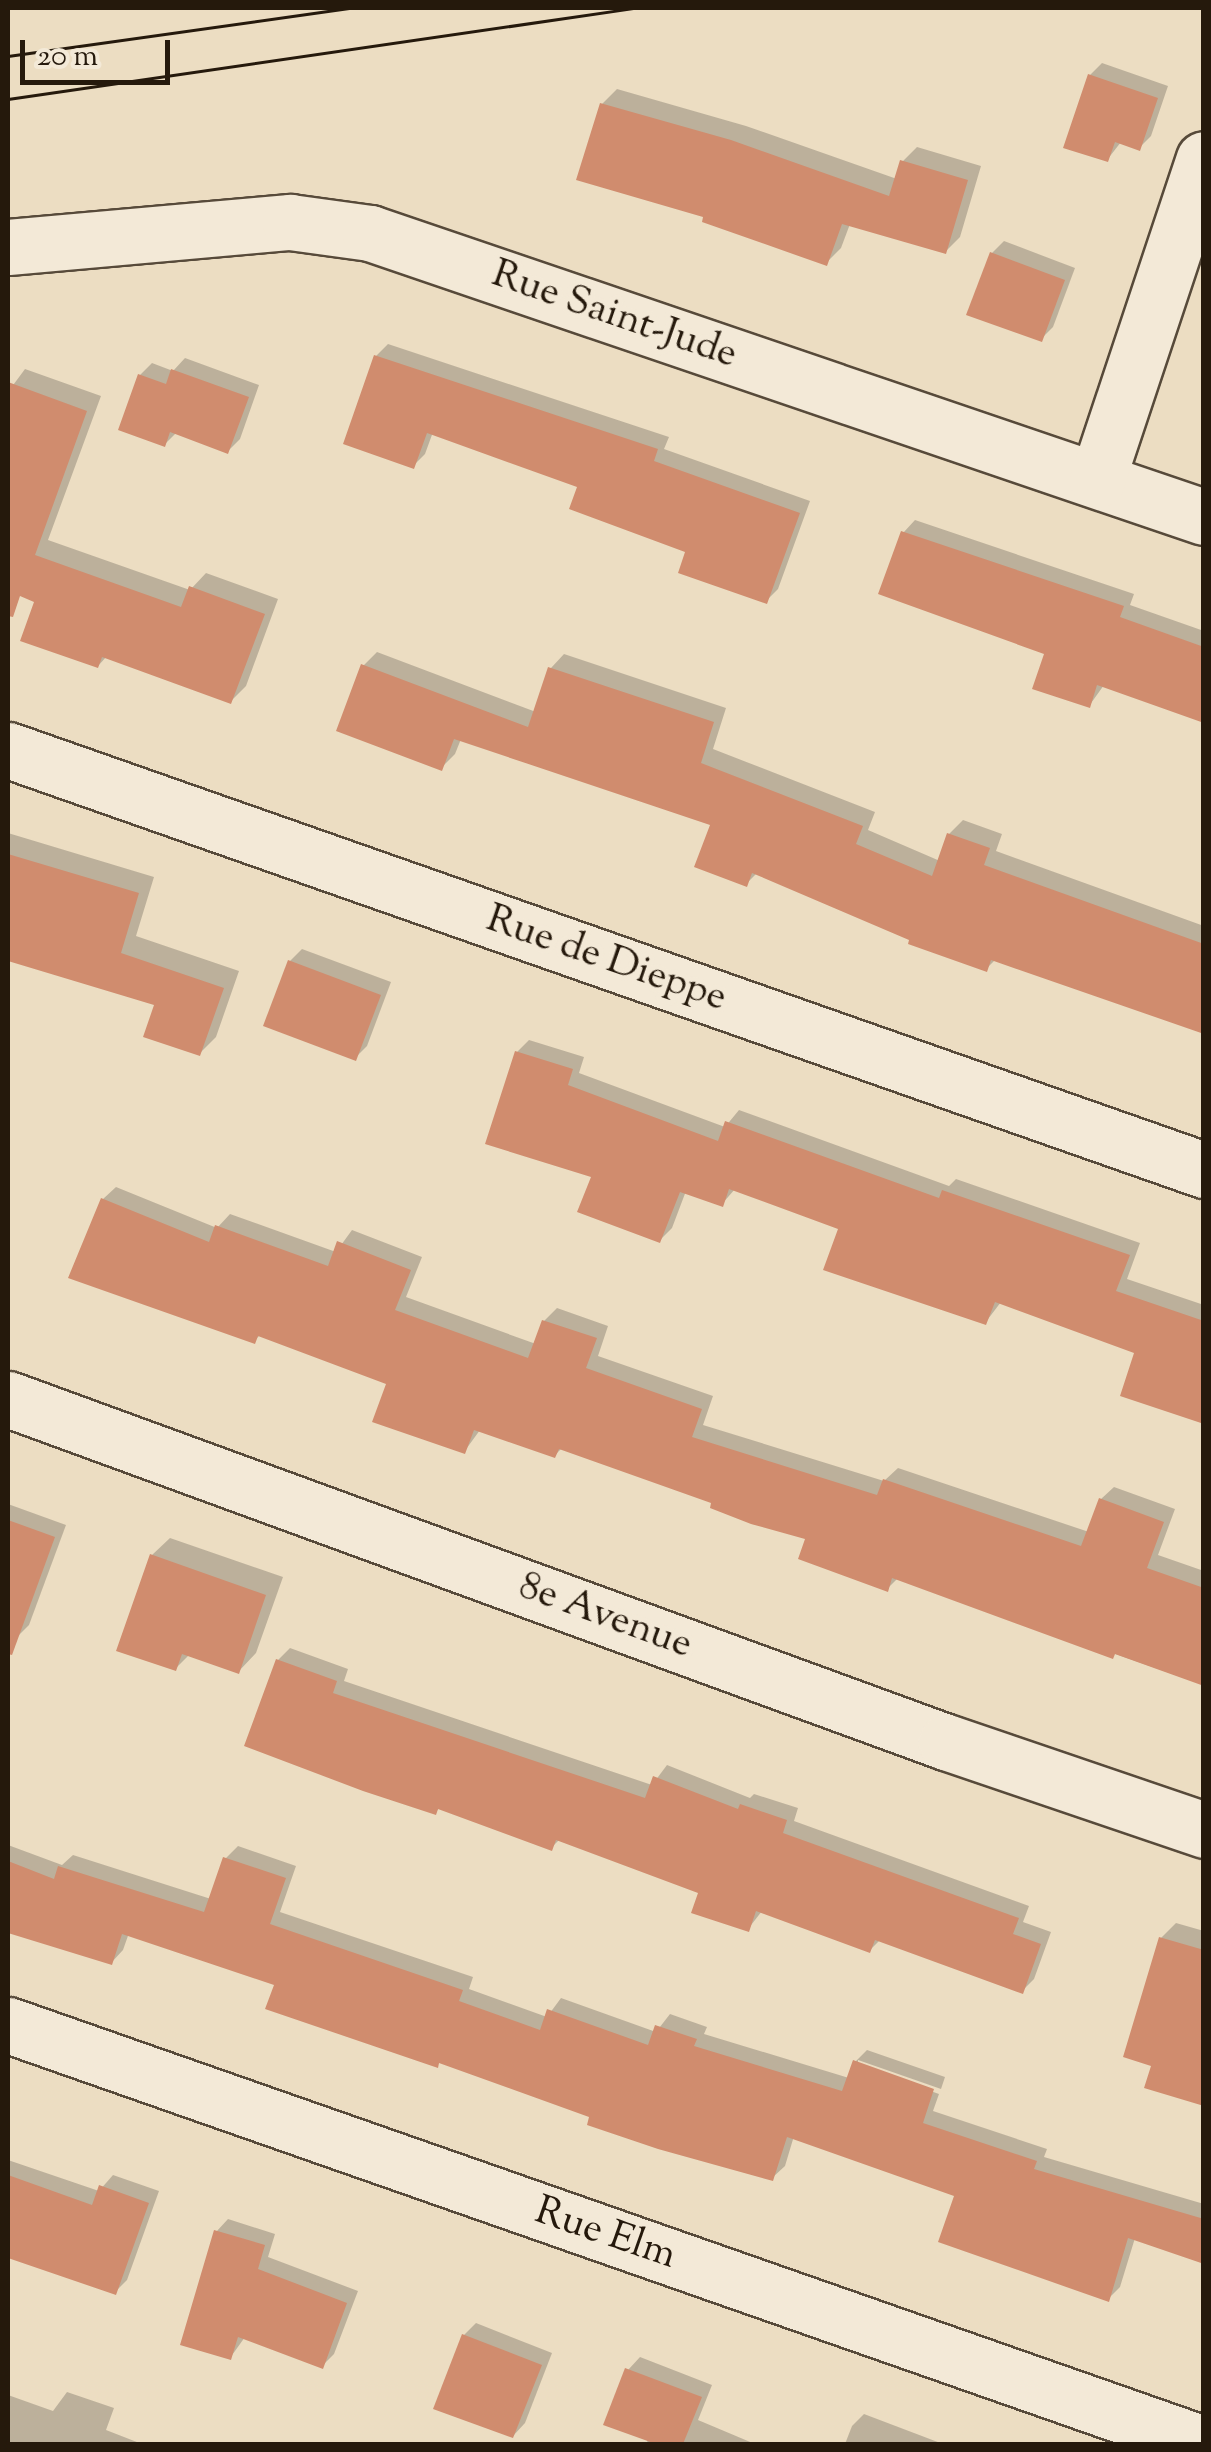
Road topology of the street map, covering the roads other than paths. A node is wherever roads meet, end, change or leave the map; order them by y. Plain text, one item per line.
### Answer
1 (1204, 159) edge
2 (8, 247) edge
3 (1097, 480) junction
4 (1204, 517) edge
5 (8, 750) edge
6 (1204, 1170) edge
7 (8, 1399) edge
8 (1204, 1830) edge
9 (8, 2025) edge
10 (1204, 2444) edge

1 - 3 street
2 - 3 street, Rue Saint-Jude
3 - 4 street, Rue Saint-Jude
5 - 6 street, Rue de Dieppe
7 - 8 street, 8e Avenue
9 - 10 street, Rue Elm

